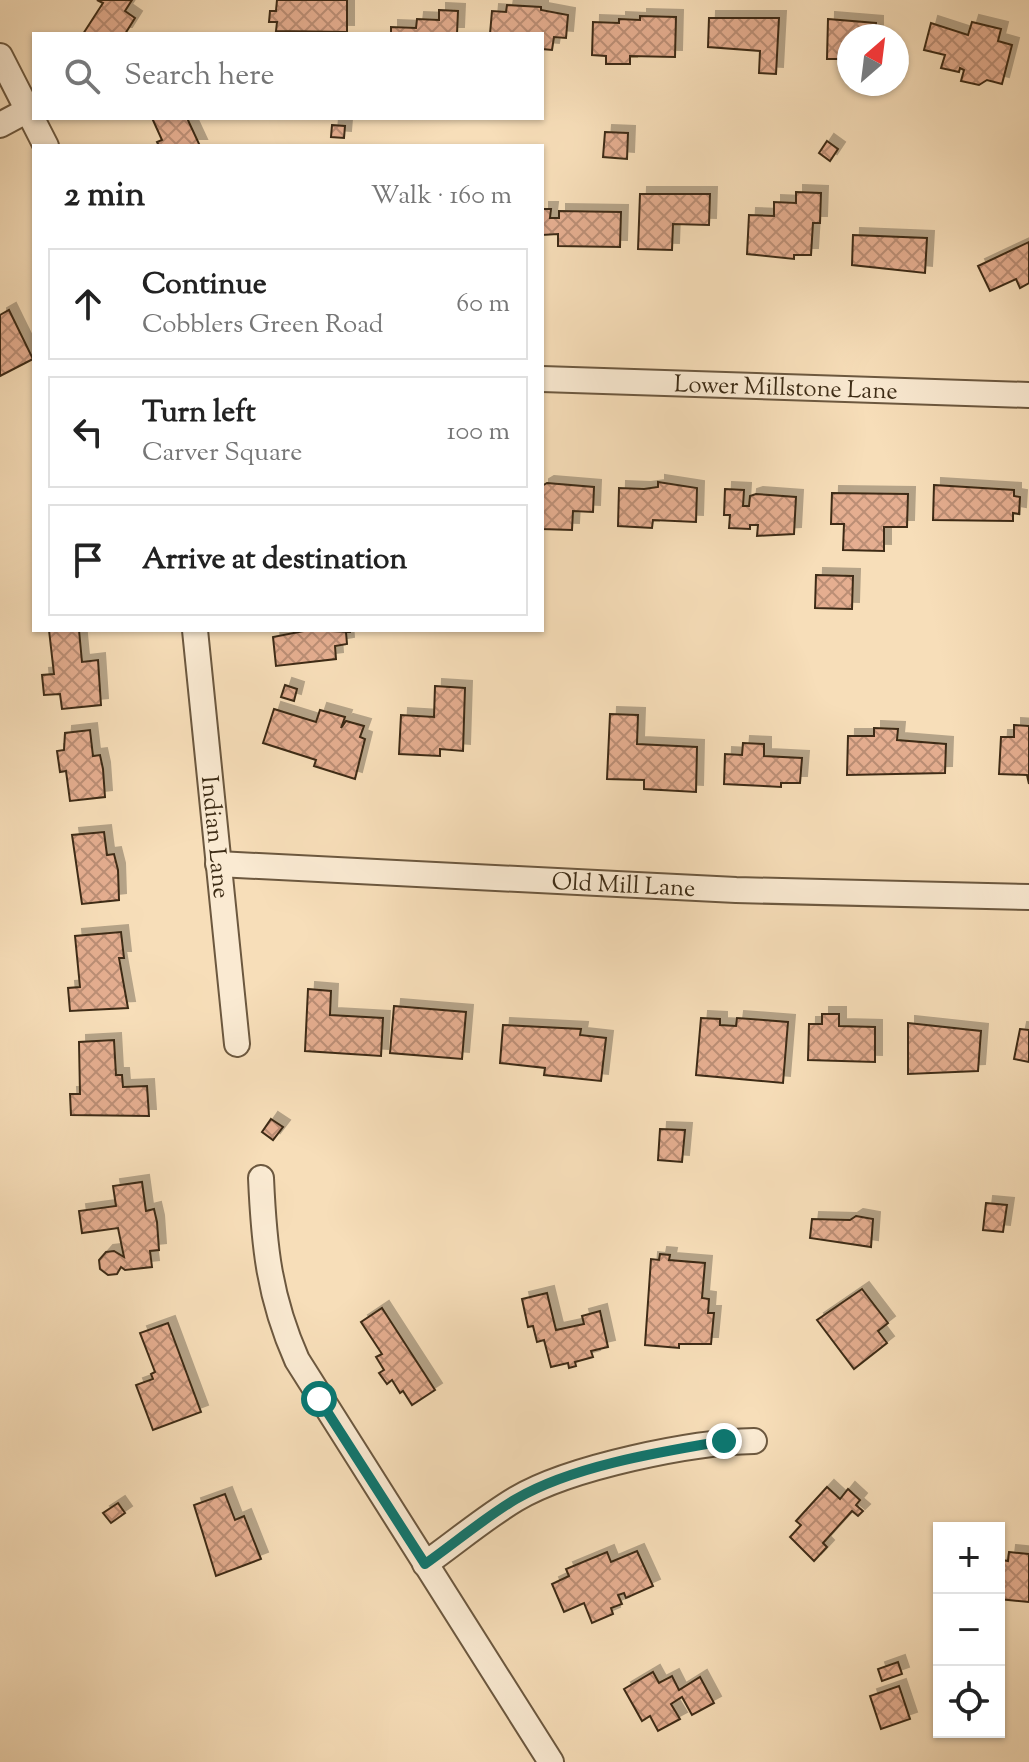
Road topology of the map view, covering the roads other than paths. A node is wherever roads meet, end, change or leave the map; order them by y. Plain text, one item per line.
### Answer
1 (0, 56) edge
2 (28, 110) junction
3 (32, 118) edge
4 (33, 120) edge
5 (0, 125) edge
6 (45, 144) edge
7 (544, 379) edge
8 (1029, 395) edge
9 (195, 632) edge
10 (218, 864) junction
11 (1029, 897) edge
12 (237, 1044) dead end
13 (261, 1178) dead end
14 (754, 1441) dead end
15 (425, 1564) junction
16 (551, 1762) edge

1 - 2 street
2 - 3 street
2 - 5 street
4 - 6 street
7 - 8 street, Lower Millstone Lane
9 - 10 street, Indian Lane
10 - 11 street, Old Mill Lane
10 - 12 street, Indian Lane
13 - 15 street
14 - 15 street
15 - 16 street

